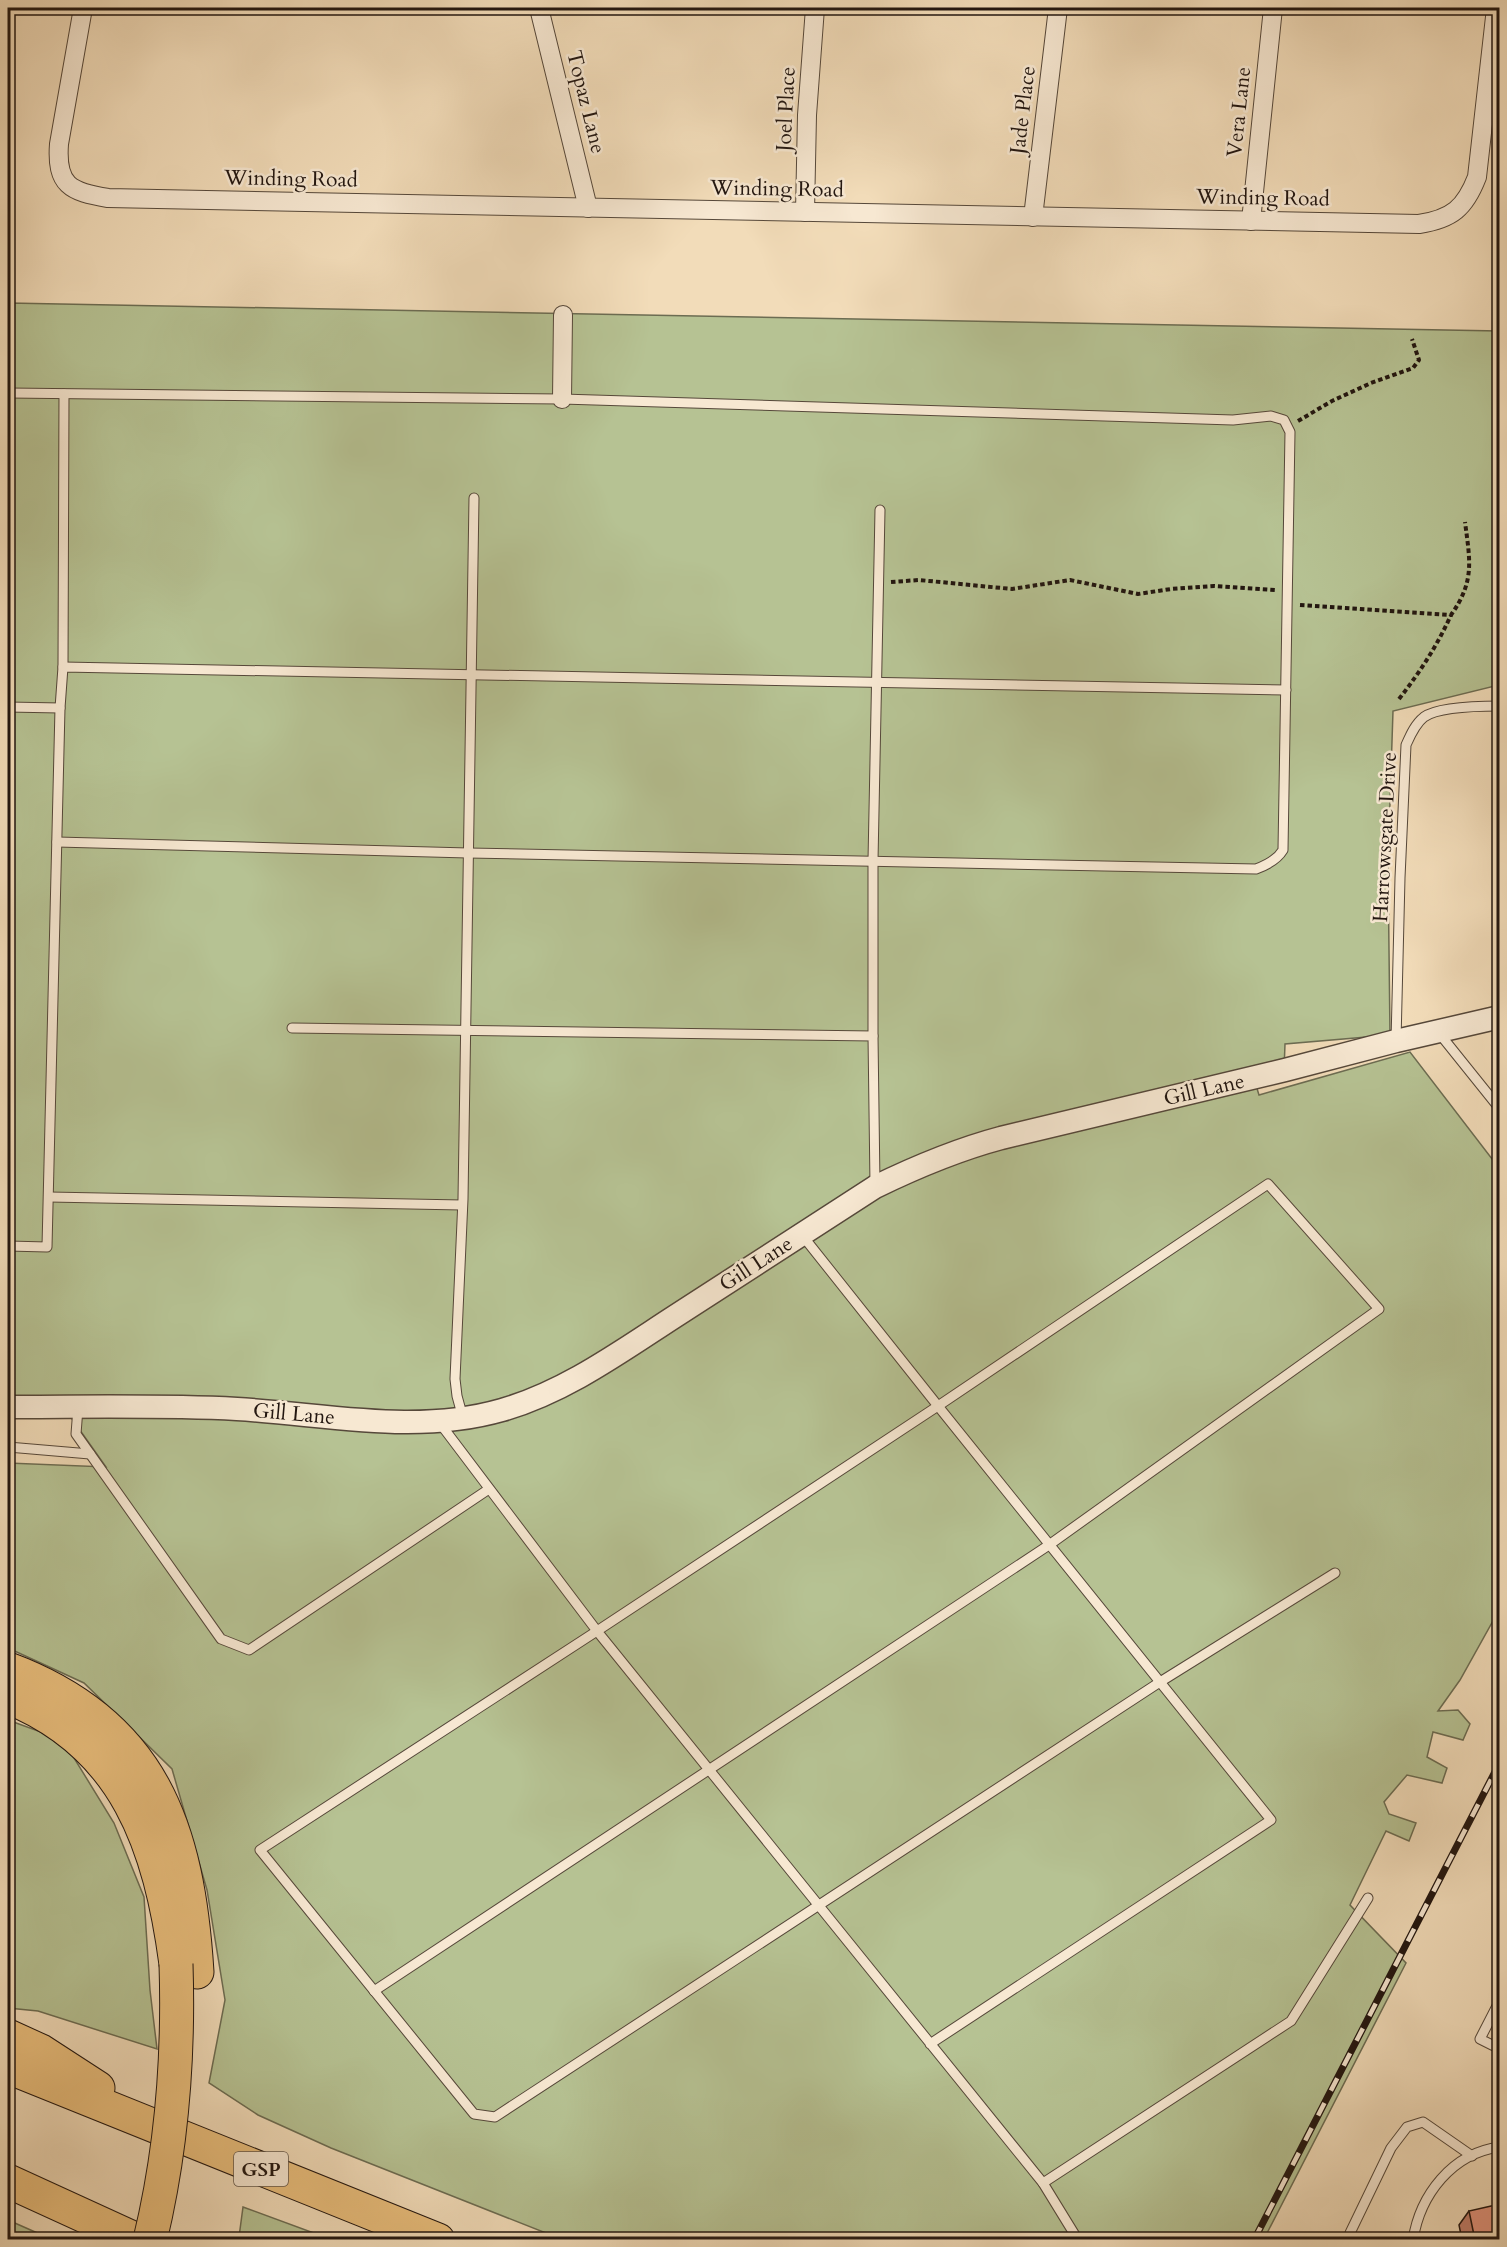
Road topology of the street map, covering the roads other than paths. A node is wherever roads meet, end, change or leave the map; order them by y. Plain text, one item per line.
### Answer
1 (83, 8) edge
2 (539, 8) edge
3 (815, 8) edge
4 (1058, 8) edge
5 (1273, 8) edge
6 (1496, 8) edge
7 (588, 208) junction
8 (805, 213) junction
9 (1033, 217) junction
10 (1251, 221) junction
11 (563, 315) dead end
12 (8, 393) edge
13 (64, 394) junction
14 (562, 399) junction
15 (474, 498) dead end
16 (880, 510) dead end
17 (63, 668) junction
18 (471, 674) junction
19 (876, 681) junction
20 (1286, 690) junction
21 (1500, 706) edge
22 (8, 707) edge
23 (60, 708) junction
24 (57, 842) junction
25 (468, 853) junction
26 (873, 861) junction
27 (1500, 1017) edge
28 (292, 1028) dead end
29 (465, 1030) junction
30 (1437, 1031) junction
31 (873, 1036) junction
32 (1396, 1041) junction
33 (1500, 1109) edge
34 (875, 1187) junction
35 (49, 1197) junction
36 (462, 1205) junction
37 (802, 1235) junction
38 (8, 1246) edge
39 (938, 1406) junction
40 (8, 1407) edge
41 (78, 1407) junction
42 (463, 1418) junction
43 (438, 1422) junction
44 (8, 1447) edge
45 (90, 1454) junction
46 (489, 1489) junction
47 (1049, 1545) junction
48 (1335, 1574) dead end
49 (597, 1631) junction
50 (8, 1669) edge
51 (1160, 1682) junction
52 (8, 1697) edge
53 (709, 1770) junction
54 (1368, 1898) dead end
55 (819, 1907) junction
56 (187, 1968) junction
57 (374, 1991) junction
58 (1500, 2000) edge
59 (8, 2036) edge
60 (930, 2044) junction
61 (1500, 2049) edge
62 (8, 2067) edge
63 (159, 2128) junction
64 (1500, 2147) edge
65 (1472, 2156) junction
66 (8, 2181) edge
67 (1042, 2183) junction
68 (137, 2240) edge
69 (150, 2240) edge
70 (170, 2240) edge
71 (438, 2240) edge
72 (1078, 2240) edge
73 (1354, 2240) edge
74 (1413, 2240) edge

1 - 7 street, Winding Road
2 - 7 street, Topaz Lane
3 - 8 street, Joel Place
4 - 9 street, Jade Place
5 - 10 street, Vera Lane
6 - 10 street, Winding Road
7 - 8 street, Winding Road
8 - 9 street, Winding Road
9 - 10 street, Winding Road
11 - 14 street
12 - 13 lane
13 - 14 lane
13 - 17 lane
14 - 20 lane
15 - 18 lane
16 - 19 lane
17 - 18 lane
17 - 23 lane
18 - 19 lane
18 - 25 lane
19 - 20 lane
19 - 26 lane
20 - 26 lane
21 - 32 lane, Harrowsgate Drive
22 - 23 lane
23 - 24 lane
24 - 25 lane
24 - 35 lane
25 - 26 lane
25 - 29 lane
26 - 31 lane
27 - 30 street, Gill Lane
28 - 29 lane
29 - 31 lane
29 - 36 lane
30 - 32 street, Gill Lane
30 - 33 lane
31 - 34 lane
32 - 34 street, Gill Lane
34 - 37 street, Gill Lane
35 - 36 lane
35 - 38 lane
36 - 42 lane
37 - 39 lane
37 - 42 street, Gill Lane
39 - 47 lane
39 - 47 lane
39 - 49 lane
40 - 41 street, Gill Lane
41 - 43 street, Gill Lane
41 - 45 lane
42 - 43 street, Gill Lane
43 - 46 lane
44 - 45 lane
45 - 46 lane
46 - 49 lane
47 - 51 lane
47 - 53 lane
48 - 51 lane
49 - 53 lane
49 - 57 lane
50 - 56 highway
51 - 55 lane
51 - 60 lane
52 - 56 highway
53 - 55 lane
53 - 57 lane
54 - 67 lane
55 - 57 lane
55 - 60 lane
56 - 69 highway, bridge
56 - 70 highway
58 - 61 lane
59 - 63 highway
60 - 67 lane
62 - 63 highway, GSP
63 - 71 highway, GSP
64 - 65 lane
65 - 73 lane
65 - 74 lane
66 - 68 highway
67 - 72 lane

